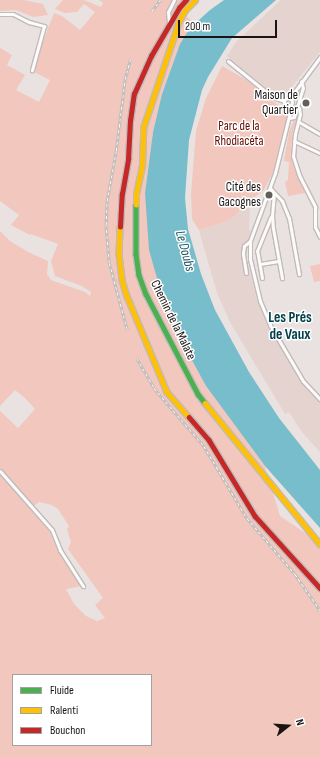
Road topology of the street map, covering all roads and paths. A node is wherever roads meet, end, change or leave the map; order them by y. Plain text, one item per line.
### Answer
1 (174, 0) edge
2 (186, 0) edge
3 (196, 0) edge
4 (0, 14) edge
5 (169, 24) junction
6 (320, 57) edge
7 (228, 61) dead end
8 (32, 70) dead end
9 (301, 81) junction
10 (290, 98) junction
11 (284, 101) junction
12 (289, 105) junction
13 (297, 106) junction
14 (289, 118) junction
15 (299, 122) junction
16 (320, 134) edge
17 (294, 141) junction
18 (320, 153) edge
19 (270, 188) junction
20 (274, 193) junction
21 (272, 215) junction
22 (320, 237) edge
23 (250, 241) junction
24 (279, 261) junction
25 (260, 264) junction
26 (246, 272) dead end
27 (299, 274) dead end
28 (262, 278) dead end
29 (282, 278) dead end
30 (320, 399) edge
31 (0, 471) edge
32 (320, 544) edge
33 (83, 586) dead end
34 (320, 588) edge

1 - 5 street
2 - 5 main road
3 - 32 main road, Chemin de la Malate
4 - 8 street
5 - 34 main road
6 - 9 street
7 - 11 street
9 - 10 street
9 - 13 street
10 - 11 street
10 - 12 street
11 - 12 street
12 - 14 street
13 - 14 street
13 - 15 street
14 - 19 street
15 - 16 street
15 - 17 street
17 - 18 street
17 - 22 street
19 - 20 street
19 - 23 street
20 - 21 street
20 - 27 street
21 - 24 street
21 - 25 street
23 - 26 street
23 - 30 street
24 - 25 street
24 - 29 street
25 - 28 street
31 - 33 street

